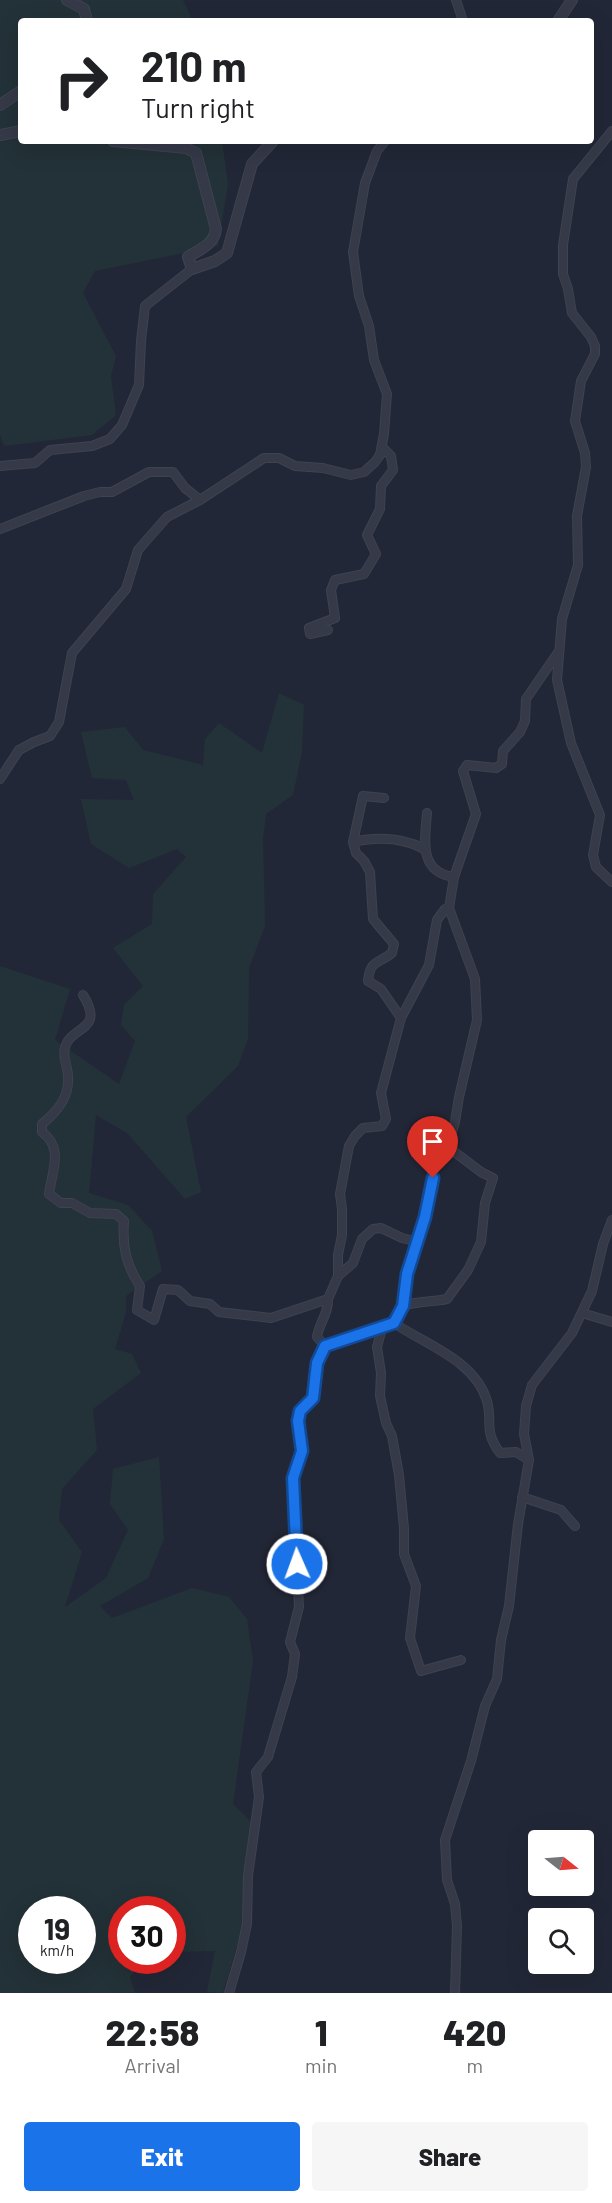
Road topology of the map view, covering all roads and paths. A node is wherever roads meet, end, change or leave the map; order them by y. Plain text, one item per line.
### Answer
1 (67, 0) edge
2 (456, 0) edge
3 (572, 0) edge
4 (86, 18) edge
5 (462, 18) edge
6 (560, 18) edge
7 (18, 93) edge
8 (0, 105) edge
9 (612, 131) edge
10 (18, 132) edge
11 (0, 135) edge
12 (144, 144) edge
13 (270, 144) edge
14 (383, 144) edge
15 (192, 270) junction
16 (380, 455) junction
17 (0, 466) edge
18 (100, 492) junction
19 (200, 500) junction
20 (107, 502) dead end
21 (0, 529) edge
22 (328, 630) dead end
23 (559, 651) junction
24 (0, 779) edge
25 (384, 798) dead end
26 (427, 813) dead end
27 (353, 842) junction
28 (424, 849) junction
29 (454, 877) junction
30 (612, 882) edge
31 (449, 908) junction
32 (84, 994) dead end
33 (401, 1018) junction
34 (440, 1141) junction
35 (612, 1220) edge
36 (418, 1242) junction
37 (338, 1276) junction
38 (328, 1299) junction
39 (403, 1306) junction
40 (582, 1313) junction
41 (612, 1322) edge
42 (394, 1323) junction
43 (382, 1328) junction
44 (325, 1346) junction
45 (529, 1460) junction
46 (522, 1497) junction
47 (575, 1526) dead end
48 (461, 1660) dead end
49 (229, 1993) edge
50 (455, 1993) edge

1 - 4 street
2 - 5 street
3 - 6 street
7 - 8 street
9 - 23 street
10 - 11 street
12 - 15 street
13 - 15 street
14 - 16 street
15 - 17 street
16 - 19 street
16 - 22 street
18 - 19 street
18 - 20 street
18 - 21 street
19 - 24 street
23 - 29 street
23 - 30 street
25 - 27 street
26 - 28 street
27 - 28 street
27 - 33 street
28 - 29 street
29 - 31 street
31 - 33 street
31 - 34 street
32 - 38 street
33 - 37 street
34 - 36 street
34 - 39 street
35 - 40 street
36 - 37 street
36 - 39 street
37 - 38 street
38 - 44 street
39 - 42 street
40 - 41 street
40 - 45 street
42 - 43 street
42 - 45 street
43 - 44 street
43 - 48 street
44 - 49 street
45 - 46 street
46 - 47 street
46 - 50 street

